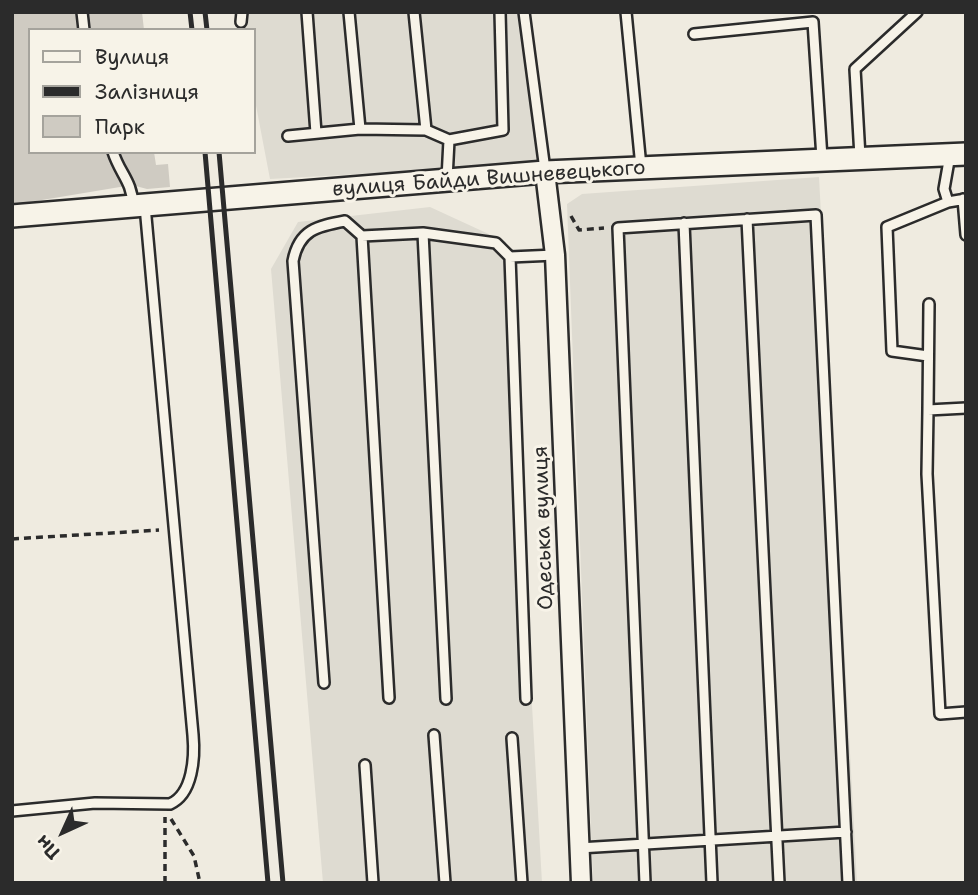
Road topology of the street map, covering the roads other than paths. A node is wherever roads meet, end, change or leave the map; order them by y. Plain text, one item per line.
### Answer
1 (307, 12) edge
2 (349, 12) edge
3 (414, 12) edge
4 (499, 12) edge
5 (524, 12) edge
6 (626, 12) edge
7 (917, 12) edge
8 (694, 34) dead end
9 (360, 129) junction
10 (426, 130) junction
11 (316, 133) junction
12 (288, 136) dead end
13 (449, 140) junction
14 (114, 154) edge
15 (958, 155) edge
16 (860, 159) junction
17 (822, 160) junction
18 (641, 168) junction
19 (545, 172) junction
20 (447, 180) junction
21 (964, 199) edge
22 (948, 202) junction
23 (139, 205) junction
24 (12, 216) edge
25 (747, 219) junction
26 (684, 223) junction
27 (423, 233) junction
28 (966, 235) edge
29 (362, 236) junction
30 (555, 256) junction
31 (510, 257) junction
32 (929, 304) dead end
33 (928, 356) junction
34 (966, 408) edge
35 (928, 410) junction
36 (324, 683) dead end
37 (390, 698) dead end
38 (446, 699) dead end
39 (526, 699) dead end
40 (966, 712) edge
41 (434, 734) dead end
42 (512, 737) dead end
43 (365, 765) dead end
44 (12, 811) edge
45 (846, 832) junction
46 (777, 836) junction
47 (710, 840) junction
48 (644, 844) junction
49 (579, 848) junction
50 (373, 883) edge
51 (445, 883) edge
52 (522, 883) edge
53 (581, 883) edge
54 (645, 883) edge
55 (712, 883) edge
56 (779, 883) edge
57 (848, 883) edge

1 - 11 lane
2 - 9 lane
3 - 10 lane
4 - 13 lane
5 - 19 lane
6 - 18 lane
7 - 16 lane
8 - 17 lane
9 - 10 lane
9 - 11 lane
10 - 13 lane
11 - 12 lane
13 - 20 lane
14 - 23 lane
15 - 16 street, вулиця Байди Вишневецького
15 - 22 lane
16 - 17 street, вулиця Байди Вишневецького
17 - 18 street, вулиця Байди Вишневецького
18 - 19 street, вулиця Байди Вишневецького
19 - 20 street, вулиця Байди Вишневецького
19 - 30 street, Одеська вулиця
20 - 23 street, вулиця Байди Вишневецького
21 - 22 lane
21 - 28 lane
22 - 33 lane
23 - 24 street, вулиця Байди Вишневецького
23 - 44 lane
25 - 26 lane
25 - 45 lane
25 - 46 lane
26 - 47 lane
26 - 48 lane
27 - 29 lane
27 - 31 lane
27 - 38 lane
29 - 36 lane
29 - 37 lane
30 - 31 lane
30 - 49 street, Одеська вулиця
31 - 39 lane
32 - 33 lane
33 - 35 lane
34 - 35 lane
35 - 40 lane
41 - 51 lane
42 - 52 lane
43 - 50 lane
45 - 46 lane
45 - 57 lane
46 - 47 lane
46 - 56 lane
47 - 48 lane
47 - 55 lane
48 - 49 lane
48 - 54 lane
49 - 53 street, Одеська вулиця

